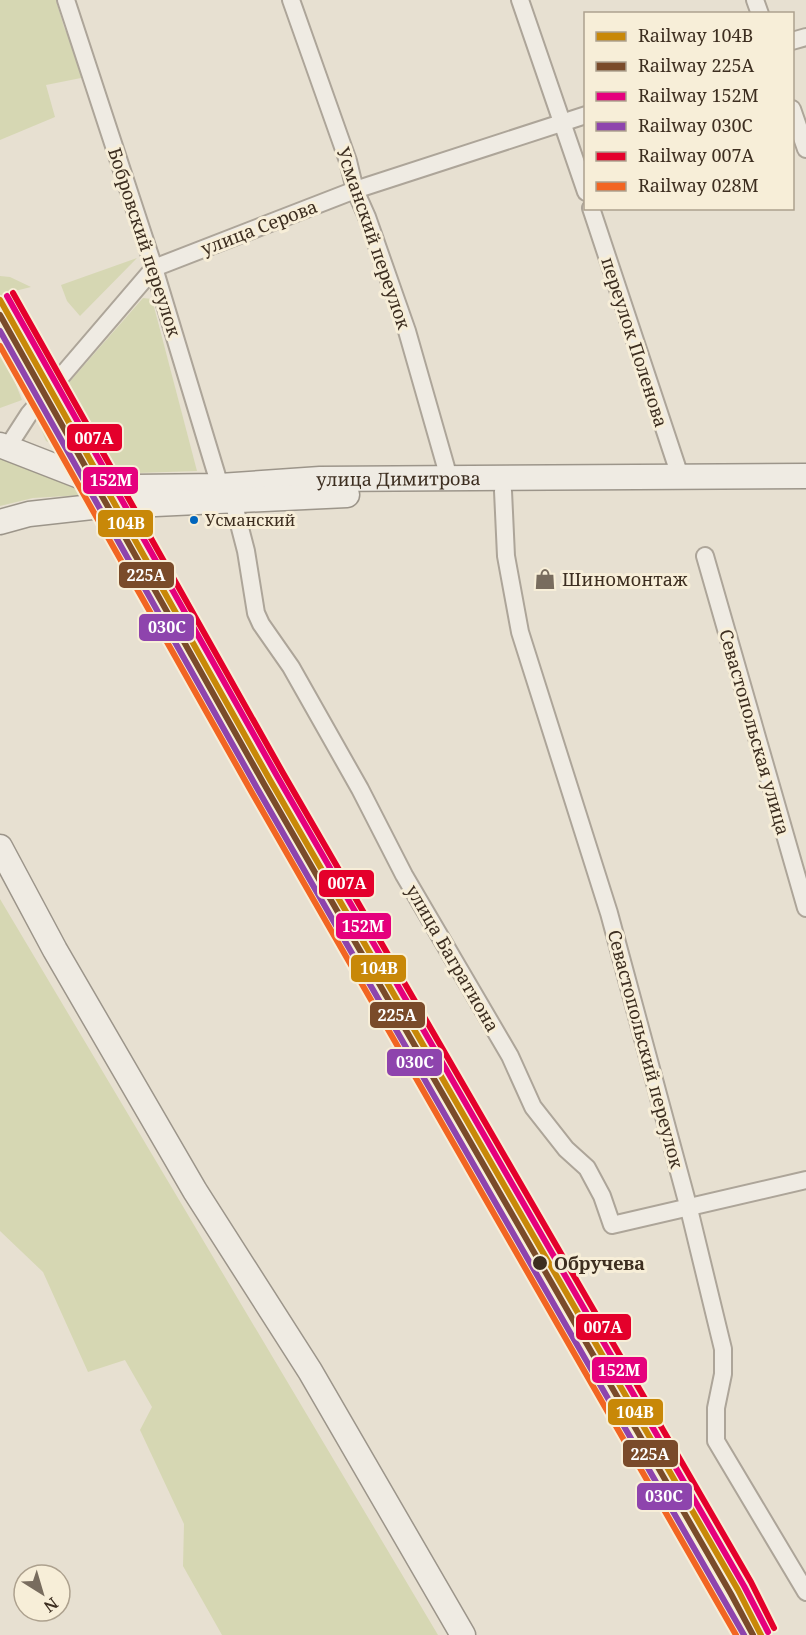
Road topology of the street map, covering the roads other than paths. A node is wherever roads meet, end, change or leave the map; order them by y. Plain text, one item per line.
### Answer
1 (66, 0) edge
2 (291, 0) edge
3 (520, 0) edge
4 (584, 115) edge
5 (794, 115) edge
6 (563, 123) junction
7 (806, 149) edge
8 (584, 189) edge
9 (355, 190) junction
10 (592, 210) edge
11 (154, 268) junction
12 (4, 446) edge
13 (681, 476) junction
14 (806, 476) edge
15 (449, 478) junction
16 (503, 491) junction
17 (806, 491) edge
18 (226, 494) junction
19 (0, 522) edge
20 (705, 556) dead end
21 (0, 847) edge
22 (806, 908) edge
23 (806, 1180) edge
24 (689, 1209) junction
25 (806, 1592) edge
26 (463, 1635) edge

1 - 11 street, Бобровский переулок
2 - 9 street, Усманский переулок
3 - 6 street
4 - 6 street, улица Серова
5 - 7 street
6 - 8 street
6 - 9 street, улица Серова
9 - 11 street, улица Серова
9 - 15 street, Усманский переулок
10 - 13 street, переулок Поленова
11 - 12 street, улица Серова
11 - 18 street, Бобровский переулок
12 - 18 main road, улица Димитрова
13 - 14 main road, улица Димитрова
13 - 15 main road, улица Димитрова
15 - 18 main road, улица Димитрова
16 - 17 main road, улица Димитрова
16 - 18 main road, улица Димитрова
16 - 24 street, Севастопольский переулок
18 - 19 main road, улица Димитрова
18 - 24 street, улица Багратиона
20 - 22 street, Севастопольская улица
21 - 26 main road
23 - 24 street, улица Багратиона
24 - 25 street, Севастопольский переулок

